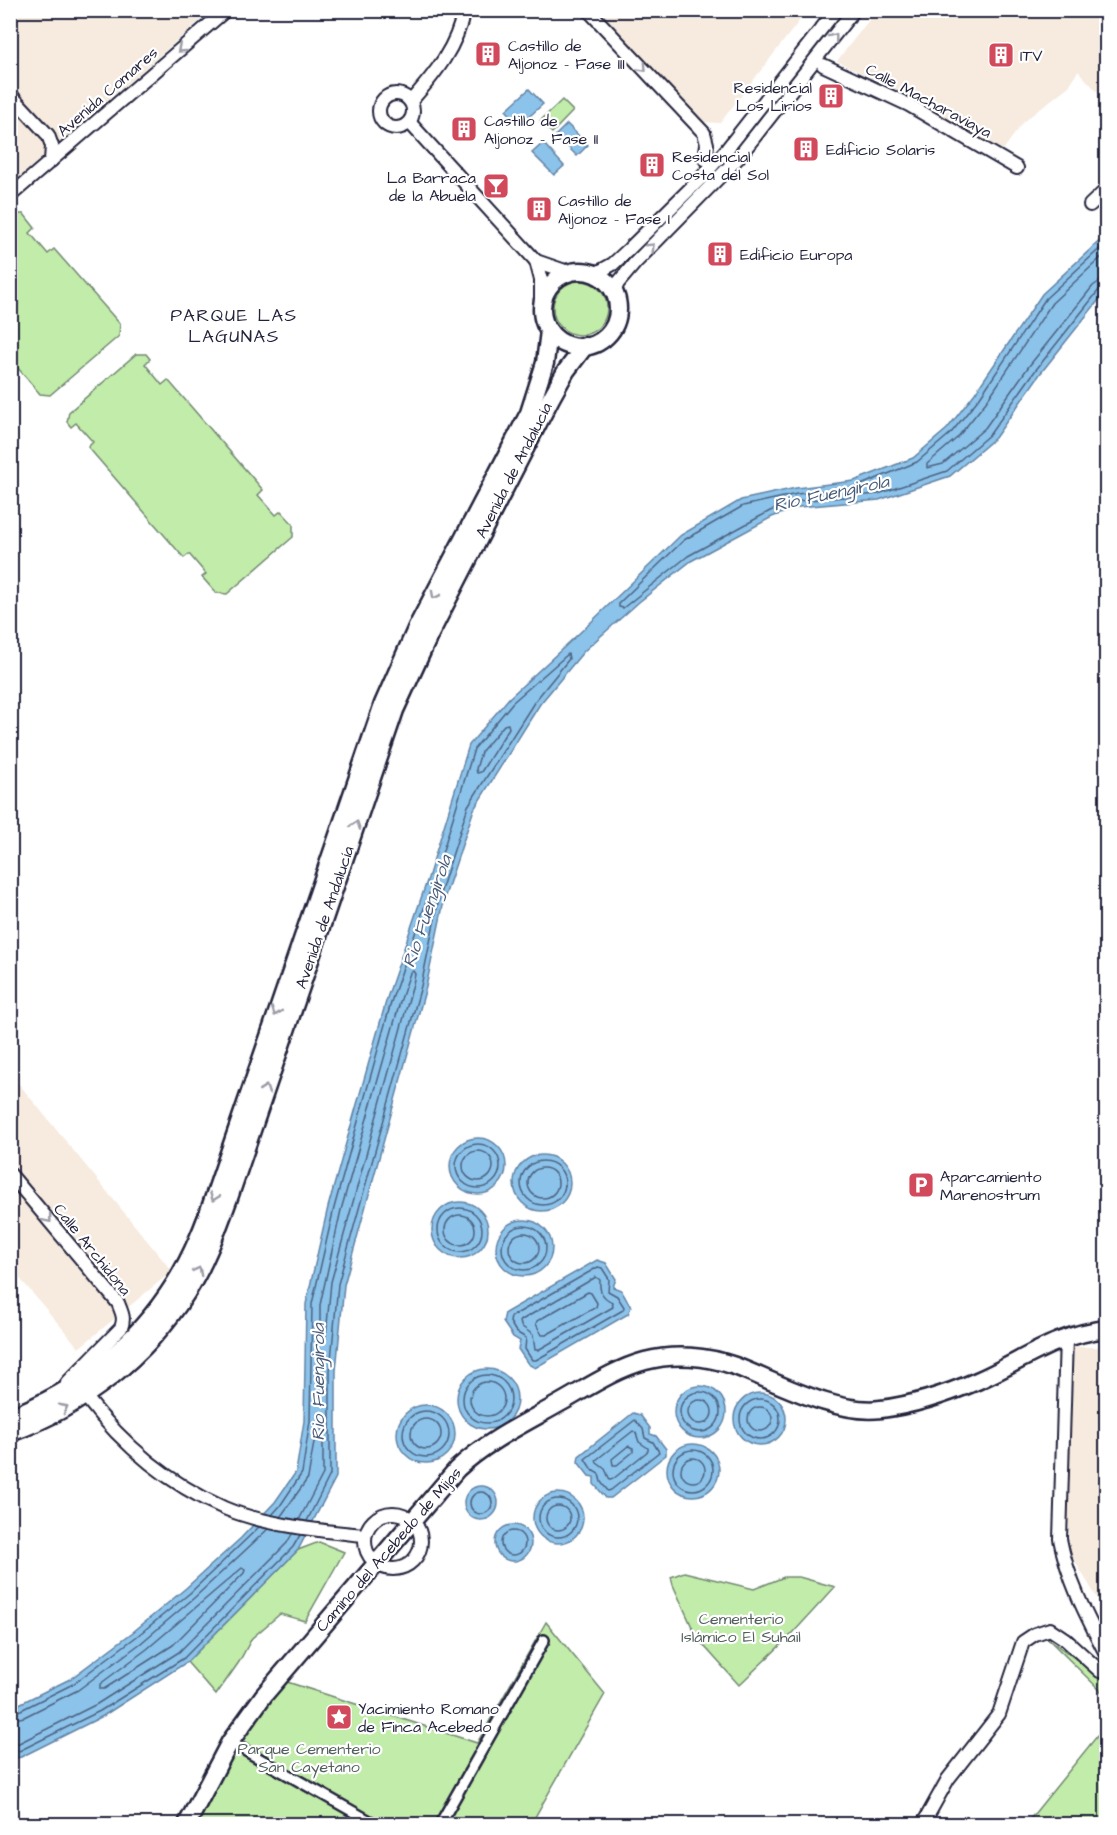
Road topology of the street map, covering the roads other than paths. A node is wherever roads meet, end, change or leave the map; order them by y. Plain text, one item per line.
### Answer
1 (226, 10) edge
2 (464, 10) edge
3 (588, 10) edge
4 (836, 10) edge
5 (854, 10) edge
6 (823, 64) dead end
7 (10, 94) edge
8 (411, 101) junction
9 (410, 123) junction
10 (705, 159) dead end
11 (51, 161) junction
12 (1017, 168) dead end
13 (1107, 190) edge
14 (10, 196) edge
15 (1090, 205) dead end
16 (536, 261) junction
17 (568, 272) junction
18 (595, 274) junction
19 (614, 292) junction
20 (541, 303) junction
21 (549, 331) junction
22 (585, 346) junction
23 (10, 1174) edge
24 (1107, 1329) edge
25 (1066, 1337) junction
26 (85, 1396) junction
27 (51, 1398) junction
28 (10, 1417) edge
29 (10, 1432) edge
30 (412, 1520) junction
31 (364, 1535) junction
32 (374, 1563) junction
33 (544, 1640) dead end
34 (1107, 1654) edge
35 (1107, 1672) edge
36 (230, 1743) junction
37 (187, 1824) edge
38 (375, 1824) edge
39 (440, 1824) edge
40 (923, 1824) edge

1 -> 11 street, Avenida Comares
2 - 8 street
3 -> 10 street
4 - 18 street
19 -> 5 street
6 - 12 street, Calle Macharaviaya
7 - 11 street
8 - 9 street
8 - 9 street
9 - 16 street
11 - 14 street, Avenida Comares
13 - 15 street
16 - 17 street
16 - 20 street
17 - 18 street
17 - 20 street
18 - 19 street
19 - 22 street
20 - 21 street
21 - 22 street
21 -> 27 street, Avenida de Andalucía
26 -> 22 street, Avenida de Andalucía
23 -> 27 street, Calle Archidona
24 - 25 street, Camino del Acebedo de Mijas
25 - 30 street, Camino del Acebedo de Mijas
25 - 34 street
29 -> 26 street, Avenida de Andalucía
26 - 31 street
27 - 28 street, Avenida de Andalucía
30 - 31 street
30 - 32 street, Camino del Acebedo de Mijas
30 - 32 street
31 - 32 street
32 - 36 street, Camino del Acebedo de Mijas
33 - 39 street
35 - 40 street
36 - 37 street, Camino del Acebedo de Mijas
36 - 38 street

